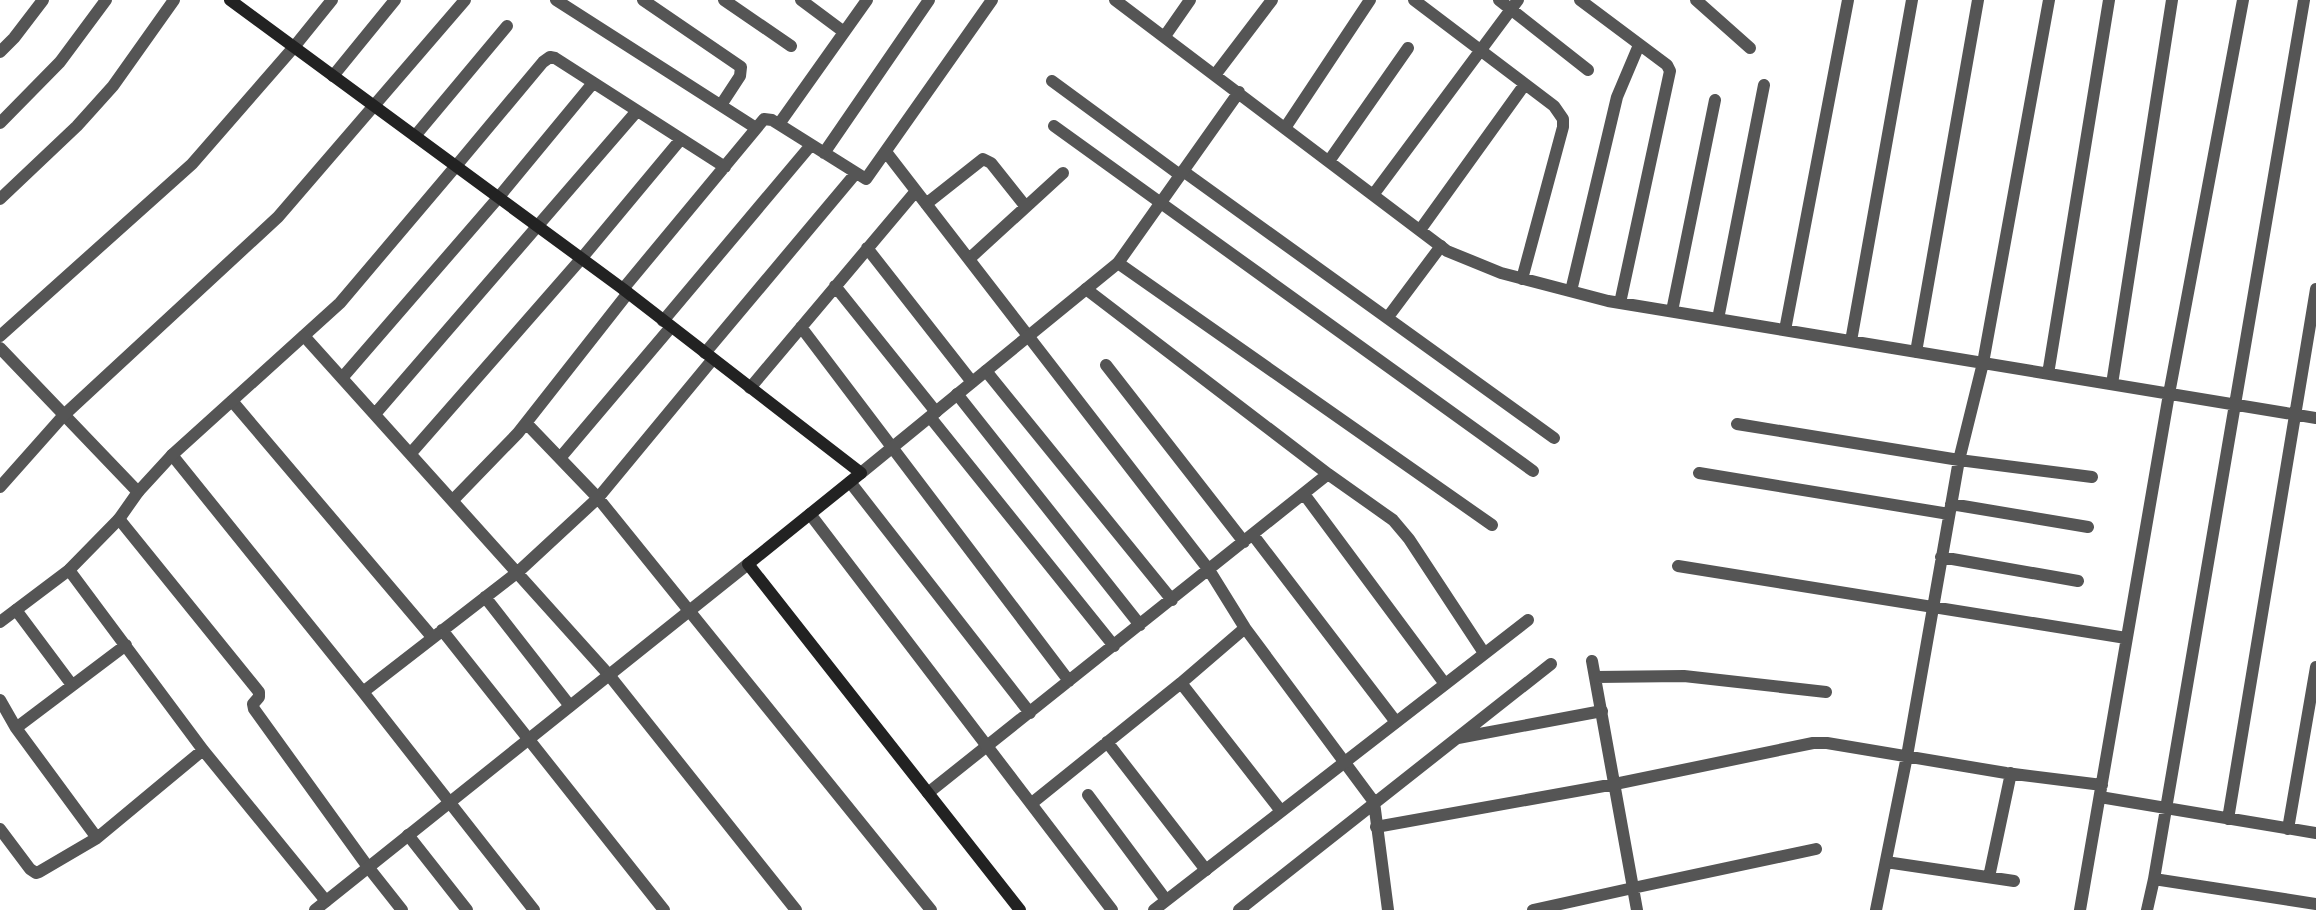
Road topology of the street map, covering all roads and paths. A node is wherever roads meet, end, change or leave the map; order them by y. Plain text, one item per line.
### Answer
1 (44, 0) edge
2 (106, 0) edge
3 (174, 0) edge
4 (231, 0) edge
5 (332, 0) edge
6 (395, 0) edge
7 (465, 0) edge
8 (556, 0) edge
9 (643, 0) edge
10 (724, 0) edge
11 (801, 0) edge
12 (867, 0) edge
13 (929, 0) edge
14 (992, 0) edge
15 (1115, 0) edge
16 (1190, 0) edge
17 (1272, 0) edge
18 (1370, 0) edge
19 (1414, 0) edge
20 (1499, 0) edge
21 (1580, 0) edge
22 (1696, 0) edge
23 (1848, 0) edge
24 (1912, 0) edge
25 (1978, 0) edge
26 (2049, 0) edge
27 (2109, 0) edge
28 (2172, 0) edge
29 (2243, 0) edge
30 (2304, 0) edge
31 (1514, 5) edge
32 (507, 26) dead end
33 (844, 32) junction
34 (1165, 36) junction
35 (1639, 45) junction
36 (791, 46) dead end
37 (294, 47) junction
38 (1408, 48) dead end
39 (1750, 48) dead end
40 (1479, 50) junction
41 (0, 52) edge
42 (1588, 70) dead end
43 (1215, 75) junction
44 (333, 76) junction
45 (1052, 81) dead end
46 (593, 83) junction
47 (1525, 84) junction
48 (1764, 85) dead end
49 (1239, 92) junction
50 (1715, 100) dead end
51 (373, 105) junction
52 (721, 105) junction
53 (637, 111) junction
54 (0, 123) edge
55 (779, 124) junction
56 (1054, 126) dead end
57 (756, 128) junction
58 (1285, 128) junction
59 (415, 136) junction
60 (681, 139) junction
61 (812, 145) junction
62 (886, 152) junction
63 (824, 153) junction
64 (1329, 161) junction
65 (456, 166) junction
66 (724, 167) junction
67 (856, 173) junction
68 (1063, 173) dead end
69 (1182, 173) junction
70 (916, 190) junction
71 (1373, 195) junction
72 (498, 198) junction
73 (0, 199) edge
74 (1161, 202) junction
75 (927, 204) junction
76 (1026, 207) junction
77 (538, 227) junction
78 (1420, 230) junction
79 (1441, 246) junction
80 (867, 248) junction
81 (581, 259) junction
82 (969, 259) junction
83 (1118, 263) junction
84 (1522, 279) junction
85 (835, 286) junction
86 (1086, 289) junction
87 (2316, 289) edge
88 (625, 291) junction
89 (1570, 291) junction
90 (1620, 303) junction
91 (1672, 311) junction
92 (1388, 317) junction
93 (1718, 319) junction
94 (667, 324) junction
95 (801, 327) junction
96 (1785, 330) junction
97 (0, 336) edge
98 (304, 336) junction
99 (1028, 336) junction
100 (1851, 341) junction
101 (0, 348) edge
102 (1917, 352) junction
103 (709, 356) junction
104 (1983, 363) junction
105 (1106, 365) dead end
106 (986, 371) junction
107 (2048, 374) junction
108 (342, 378) junction
109 (972, 382) junction
110 (2112, 384) junction
111 (750, 387) junction
112 (957, 394) junction
113 (2169, 394) junction
114 (232, 401) junction
115 (2235, 405) junction
116 (375, 414) junction
117 (933, 414) junction
118 (64, 415) junction
119 (2294, 415) junction
120 (2316, 418) edge
121 (526, 423) junction
122 (1737, 424) dead end
123 (1554, 438) dead end
124 (893, 447) junction
125 (411, 453) junction
126 (171, 455) junction
127 (560, 459) junction
128 (1959, 460) junction
129 (1533, 471) dead end
130 (861, 473) junction
131 (1699, 473) dead end
132 (1329, 474) junction
133 (2092, 477) dead end
134 (850, 482) junction
135 (0, 487) edge
136 (138, 492) junction
137 (1304, 494) junction
138 (598, 498) junction
139 (453, 500) junction
140 (1950, 509) junction
141 (810, 514) junction
142 (119, 519) junction
143 (1492, 525) dead end
144 (2088, 527) dead end
145 (1249, 538) junction
146 (1941, 557) junction
147 (748, 564) junction
148 (1678, 566) dead end
149 (69, 570) junction
150 (1209, 570) junction
151 (518, 572) junction
152 (2078, 580) dead end
153 (485, 597) junction
154 (1172, 600) junction
155 (1932, 607) junction
156 (16, 610) junction
157 (690, 610) junction
158 (1528, 620) dead end
159 (0, 622) edge
160 (1140, 625) junction
161 (1245, 628) junction
162 (438, 634) junction
163 (2126, 638) junction
164 (126, 645) junction
165 (1114, 646) junction
166 (1485, 653) junction
167 (1593, 661) dead end
168 (1551, 664) dead end
169 (2316, 667) edge
170 (609, 675) junction
171 (1596, 677) junction
172 (1070, 681) junction
173 (1181, 683) junction
174 (1445, 684) junction
175 (72, 685) junction
176 (363, 692) junction
177 (1826, 692) dead end
178 (0, 700) edge
179 (570, 706) junction
180 (1602, 711) junction
181 (1030, 713) junction
182 (1396, 722) junction
183 (16, 728) junction
184 (529, 738) junction
185 (1454, 739) junction
186 (1107, 742) junction
187 (988, 746) junction
188 (203, 750) junction
189 (1907, 756) junction
190 (1344, 763) junction
191 (2010, 773) junction
192 (1615, 784) junction
193 (2101, 791) junction
194 (928, 793) junction
195 (1088, 795) dead end
196 (449, 802) junction
197 (1374, 802) junction
198 (1032, 803) junction
199 (2165, 808) junction
200 (1281, 811) junction
201 (2228, 819) junction
202 (1376, 827) junction
203 (0, 829) edge
204 (2288, 829) junction
205 (2316, 833) edge
206 (408, 835) junction
207 (97, 838) junction
208 (1816, 849) dead end
209 (1886, 862) junction
210 (368, 867) junction
211 (1206, 870) junction
212 (1989, 878) junction
213 (2154, 879) junction
214 (2014, 881) dead end
215 (1633, 888) junction
216 (1166, 900) junction
217 (326, 901) junction
218 (2316, 904) edge
219 (315, 910) edge
220 (402, 910) edge
221 (467, 910) edge
222 (534, 910) edge
223 (664, 910) edge
224 (796, 910) edge
225 (931, 910) edge
226 (1020, 910) edge
227 (1112, 910) edge
228 (1154, 910) edge
229 (1239, 910) edge
230 (1388, 910) edge
231 (1533, 910) edge
232 (1636, 910) edge
233 (1876, 910) edge
234 (2080, 910) edge
235 (2147, 910) edge

1 - 41 street
2 - 54 street
3 - 73 street
4 - 37 street
5 - 37 street
6 - 44 street
7 - 51 street
8 - 52 street
9 - 52 street
10 - 36 street
11 - 33 street
12 - 33 street
13 - 63 street
14 - 62 street
15 - 34 street
16 - 34 street
17 - 43 street
18 - 58 street
19 - 40 street
20 - 31 street
21 - 35 street
22 - 39 street
23 - 96 street
24 - 100 street
25 - 102 street
26 - 104 street
27 - 107 street
28 - 110 street
29 - 113 street
30 - 115 street
31 - 40 street
31 - 42 street
32 - 59 street
33 - 55 street
34 - 43 street
35 - 89 street
35 - 90 street
37 - 44 street
37 - 97 street
38 - 64 street
40 - 47 street
40 - 71 street
43 - 49 street
44 - 51 street
45 - 69 street
46 - 53 street
46 - 65 street
46 - 72 street
47 - 78 street
47 - 84 street
48 - 93 street
49 - 58 street
49 - 69 street
50 - 91 street
51 - 59 street
51 - 118 street
52 - 57 street
53 - 60 street
53 - 77 street
55 - 57 street
55 - 61 street
56 - 74 street
57 - 66 street
58 - 64 street
59 - 65 street
60 - 66 street
60 - 81 street
61 - 63 street
61 - 94 street
62 - 67 street
62 - 70 street
63 - 67 street
64 - 71 street
65 - 72 street
65 - 98 street
66 - 88 street
67 - 103 street
68 - 76 street
69 - 74 street
69 - 92 street
70 - 75 street
70 - 80 street
71 - 78 street
72 - 77 street
72 - 108 street
74 - 83 street
74 - 129 street
75 - 76 street
75 - 82 street
76 - 82 street
77 - 81 street
77 - 116 street
78 - 79 street
79 - 84 street
79 - 92 street
80 - 85 street
80 - 109 street
81 - 88 street
81 - 125 street
82 - 99 street
83 - 86 street
83 - 143 street
84 - 89 street
85 - 95 street
85 - 117 street
86 - 99 street
86 - 132 street
87 - 119 street
88 - 94 street
88 - 121 street
89 - 90 street
90 - 91 street
91 - 93 street
92 - 123 street
93 - 96 street
94 - 103 street
94 - 127 street
95 - 111 street
95 - 124 street
96 - 100 street
98 - 108 street
98 - 114 street
99 - 106 street
99 - 150 street
100 - 102 street
101 - 118 street
102 - 104 street
103 - 111 street
103 - 138 street
104 - 107 street
104 - 128 street
105 - 145 street
106 - 109 street
106 - 154 street
107 - 110 street
108 - 116 street
109 - 112 street
110 - 113 street
111 - 130 street
112 - 117 street
112 - 160 street
113 - 115 street
113 - 163 street
114 - 126 street
114 - 162 street
115 - 119 street
115 - 199 street
116 - 125 street
117 - 124 street
117 - 165 street
118 - 135 street
118 - 136 street
119 - 120 street
119 - 201 street
121 - 127 street
121 - 139 street
122 - 128 street
124 - 130 street
124 - 172 street
125 - 139 street
126 - 136 street
126 - 176 street
127 - 138 street
128 - 133 street
128 - 140 street
130 - 134 street
131 - 140 street
132 - 137 street
132 - 166 street
134 - 141 street
134 - 181 street
136 - 142 street
137 - 145 street
137 - 174 street
138 - 151 street
138 - 157 street
139 - 151 street
140 - 144 street
140 - 146 street
141 - 147 street
141 - 187 street
142 - 149 street
142 - 210 street
145 - 150 street
145 - 182 street
146 - 152 street
146 - 155 street
147 - 157 street
147 - 194 street
148 - 155 street
149 - 156 street
149 - 164 street
150 - 154 street
150 - 161 street
151 - 153 street
151 - 170 street
153 - 162 street
153 - 179 street
154 - 160 street
155 - 163 street
155 - 189 street
156 - 159 street
156 - 175 street
157 - 170 street
157 - 225 street
158 - 166 street
160 - 165 street
161 - 173 street
161 - 190 street
162 - 176 street
162 - 184 street
163 - 193 street
164 - 175 street
164 - 188 street
165 - 172 street
166 - 174 street
167 - 171 street
168 - 185 street
169 - 204 street
170 - 179 street
170 - 224 street
171 - 177 street
171 - 180 street
172 - 181 street
173 - 186 street
173 - 200 street
174 - 182 street
175 - 183 street
176 - 196 street
178 - 183 street
179 - 184 street
180 - 185 street
180 - 192 street
181 - 187 street
182 - 190 street
183 - 207 street
184 - 196 street
184 - 223 street
185 - 197 street
186 - 198 street
186 - 211 street
187 - 194 street
187 - 198 street
188 - 207 street
188 - 217 street
189 - 191 street
189 - 192 street
189 - 209 street
190 - 197 street
190 - 200 street
191 - 193 street
191 - 212 street
192 - 202 street
192 - 215 street
193 - 199 street
193 - 234 street
194 - 226 street
195 - 216 street
196 - 206 street
196 - 222 street
197 - 202 street
197 - 229 street
198 - 227 street
199 - 201 street
199 - 213 street
200 - 211 street
201 - 204 street
202 - 230 street
203 - 207 street
204 - 205 street
206 - 210 street
206 - 221 street
208 - 215 street
209 - 212 street
209 - 233 street
210 - 217 street
210 - 220 street
211 - 216 street
212 - 214 street
213 - 218 street
213 - 235 street
215 - 231 street
215 - 232 street
216 - 228 street
217 - 219 street

